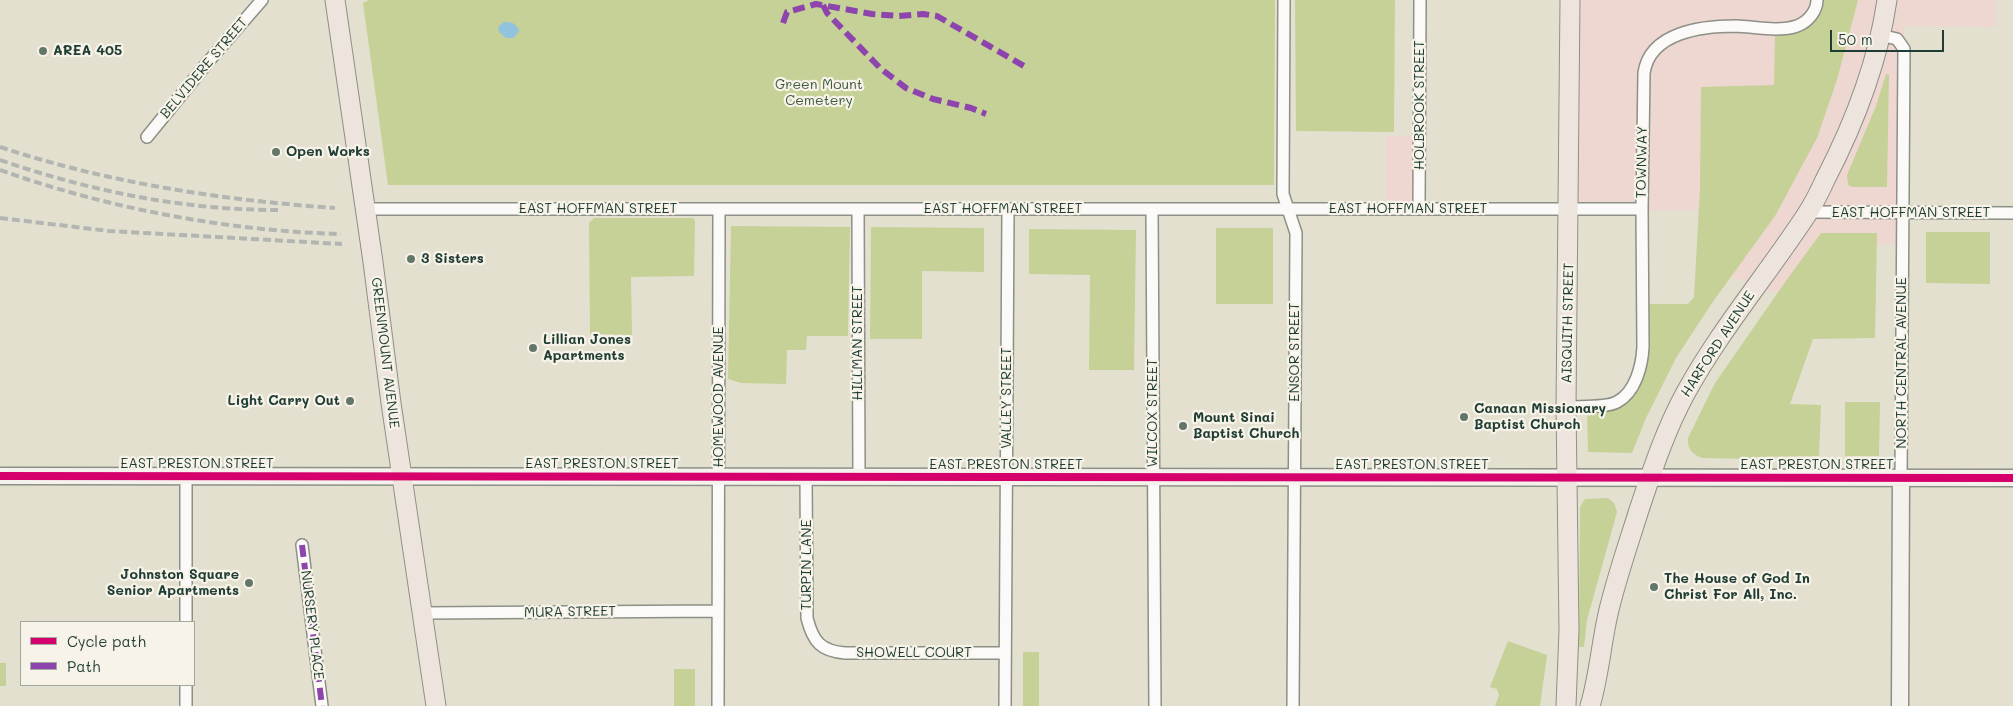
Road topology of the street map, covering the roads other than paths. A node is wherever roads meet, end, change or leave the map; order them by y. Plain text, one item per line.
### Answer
1 (262, 0) edge
2 (335, 0) edge
3 (1284, 0) edge
4 (1420, 0) edge
5 (1570, 0) edge
6 (1817, 0) edge
7 (1887, 0) edge
8 (1880, 35) junction
9 (147, 137) dead end
10 (365, 209) junction
11 (719, 209) junction
12 (858, 209) junction
13 (1008, 209) junction
14 (1152, 209) junction
15 (1289, 209) junction
16 (1419, 209) junction
17 (1569, 209) junction
18 (1642, 209) junction
19 (1809, 212) junction
20 (1903, 213) junction
21 (2013, 213) edge
22 (1566, 407) junction
23 (0, 476) edge
24 (186, 476) junction
25 (401, 477) junction
26 (718, 477) junction
27 (806, 477) junction
28 (859, 477) junction
29 (1006, 477) junction
30 (1154, 477) junction
31 (1295, 477) junction
32 (1566, 477) junction
33 (1649, 478) junction
34 (1901, 478) junction
35 (2013, 478) edge
36 (302, 545) dead end
37 (717, 611) junction
38 (423, 613) junction
39 (186, 621) edge
40 (824, 648) joint
41 (1005, 653) junction
42 (186, 686) edge
43 (186, 706) edge
44 (322, 706) edge
45 (436, 706) edge
46 (718, 706) edge
47 (1005, 706) edge
48 (1155, 706) edge
49 (1293, 706) edge
50 (1566, 706) edge
51 (1590, 706) edge
52 (1900, 706) edge

1 - 9 street, BELVIDERE STREET
2 - 10 main road, GREENMOUNT AVENUE
3 - 15 street, ENSOR STREET
4 - 16 street, HOLBROOK STREET
5 - 17 main road, AISQUITH STREET
6 - 18 street, TOWNWAY
7 - 8 main road, HARFORD AVENUE
8 - 19 main road, HARFORD AVENUE
8 - 20 street, NORTH CENTRAL AVENUE
10 - 11 street, EAST HOFFMAN STREET
10 - 25 main road, GREENMOUNT AVENUE
11 - 12 street, EAST HOFFMAN STREET
11 - 26 street, HOMEWOOD AVENUE
12 - 13 street, EAST HOFFMAN STREET
12 - 28 street, HILLMAN STREET
13 - 14 street, EAST HOFFMAN STREET
13 - 29 street, VALLEY STREET
14 - 15 street, EAST HOFFMAN STREET
14 - 30 street, WILCOX STREET
15 - 16 street, EAST HOFFMAN STREET
15 - 31 street, ENSOR STREET
16 - 17 street, EAST HOFFMAN STREET
17 - 18 street, EAST HOFFMAN STREET
17 - 22 main road, AISQUITH STREET
18 - 22 street, TOWNWAY
19 - 20 street, EAST HOFFMAN STREET
19 - 33 main road, HARFORD AVENUE
20 - 21 street, EAST HOFFMAN STREET
20 - 34 street, NORTH CENTRAL AVENUE
22 - 32 main road, AISQUITH STREET
23 - 24 main road, EAST PRESTON STREET
24 - 25 main road, EAST PRESTON STREET
24 - 39 street
25 - 26 main road, EAST PRESTON STREET
25 - 38 main road, GREENMOUNT AVENUE
26 - 27 main road, EAST PRESTON STREET
26 - 37 street, HOMEWOOD AVENUE
27 - 28 main road, EAST PRESTON STREET
27 - 40 street, TURPIN LANE
28 - 29 main road, EAST PRESTON STREET
29 - 30 main road, EAST PRESTON STREET
29 - 41 street, VALLEY STREET
30 - 31 main road, EAST PRESTON STREET
30 - 48 street, WILCOX STREET
31 - 32 main road, EAST PRESTON STREET
31 - 49 street, ENSOR STREET
32 - 33 main road, EAST PRESTON STREET
32 - 50 main road, AISQUITH STREET
33 - 34 main road, EAST PRESTON STREET
33 - 51 main road, HARFORD AVENUE
34 - 35 main road, EAST PRESTON STREET
34 - 52 main road, NORTH CENTRAL AVENUE
36 - 44 street, NURSERY PLACE
37 - 38 street, MURA STREET
37 - 46 street, HOMEWOOD AVENUE
38 - 45 main road, GREENMOUNT AVENUE
40 - 41 street, SHOWELL COURT
41 - 47 street, VALLEY STREET
42 - 43 street

